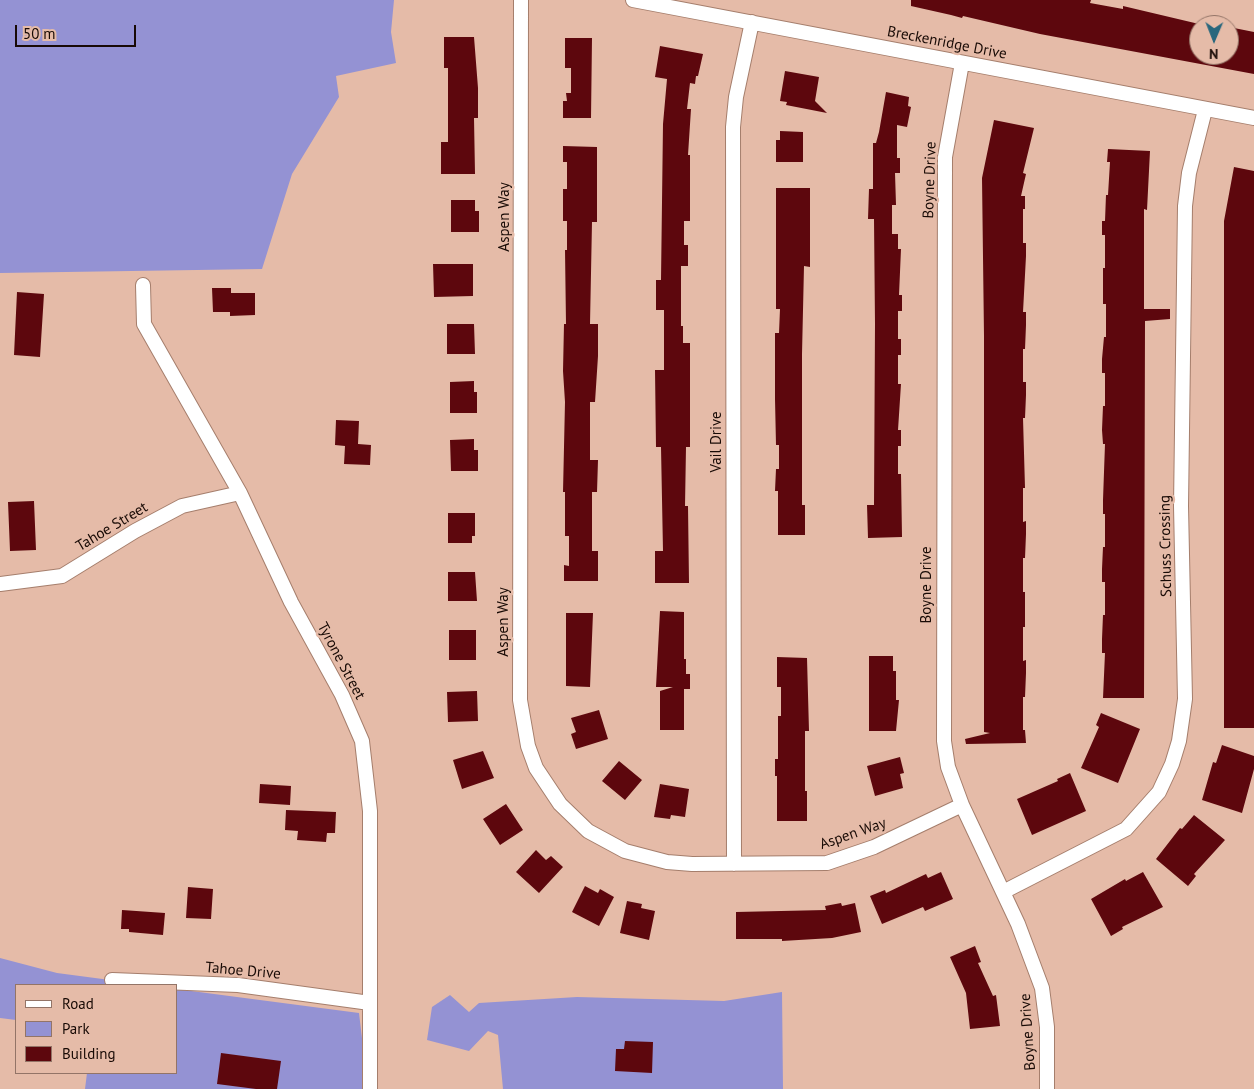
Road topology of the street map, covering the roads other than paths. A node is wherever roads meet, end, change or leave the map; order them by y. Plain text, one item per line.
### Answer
1 (521, 0) edge
2 (633, 0) edge
3 (752, 22) junction
4 (962, 63) junction
5 (1205, 110) junction
6 (1254, 118) edge
7 (143, 285) dead end
8 (240, 493) junction
9 (0, 584) edge
10 (962, 805) junction
11 (734, 864) junction
12 (1003, 892) junction
13 (112, 980) dead end
14 (370, 1004) junction
15 (370, 1089) edge
16 (1048, 1089) edge

1 - 11 street, Aspen Way
2 - 3 street, Breckenridge Drive
3 - 4 street, Breckenridge Drive
3 - 11 street, Vail Drive
4 - 5 street, Breckenridge Drive
4 - 10 street, Boyne Drive
5 - 6 street, Breckenridge Drive
5 - 12 street, Schuss Crossing
7 - 8 street, Tyrone Street
8 - 9 street, Tahoe Street
8 - 14 street, Tyrone Street
10 - 11 street, Aspen Way
10 - 12 street, Boyne Drive
12 - 16 street, Boyne Drive
13 - 14 street, Tahoe Drive
14 - 15 street, Tyrone Street

